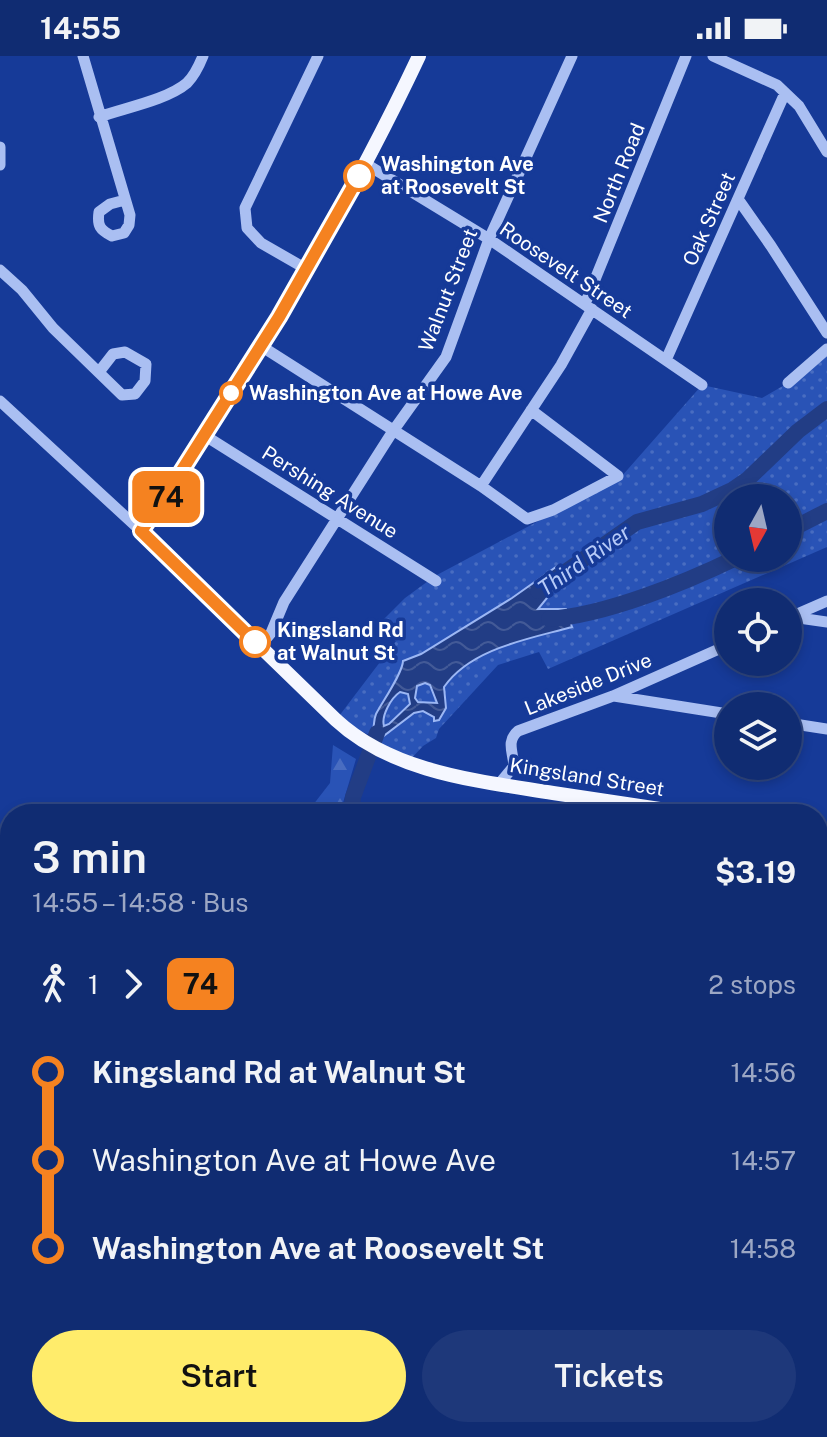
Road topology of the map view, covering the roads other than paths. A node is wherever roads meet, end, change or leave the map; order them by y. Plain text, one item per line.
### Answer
1 (83, 56) edge
2 (203, 56) edge
3 (318, 56) edge
4 (419, 56) edge
5 (572, 56) edge
6 (686, 56) edge
7 (713, 56) edge
8 (785, 93) junction
9 (99, 117) junction
10 (0, 147) edge
11 (827, 152) edge
12 (366, 164) junction
13 (0, 165) edge
14 (738, 199) junction
15 (125, 200) dead end
16 (489, 239) junction
17 (0, 270) edge
18 (308, 270) junction
19 (589, 307) junction
20 (827, 333) edge
21 (261, 346) junction
22 (827, 349) edge
23 (666, 360) junction
24 (99, 372) junction
25 (788, 383) dead end
26 (702, 385) dead end
27 (0, 401) edge
28 (531, 410) junction
29 (393, 431) junction
30 (204, 435) junction
31 (481, 486) junction
32 (338, 518) junction
33 (141, 531) junction
34 (436, 581) dead end
35 (827, 601) edge
36 (802, 612) edge
37 (802, 619) edge
38 (827, 622) edge
39 (260, 646) junction
40 (714, 651) edge
41 (613, 696) junction
42 (714, 712) edge
43 (802, 725) edge
44 (827, 729) edge
45 (499, 784) junction
46 (628, 804) edge

1 - 9 street
2 - 9 street
3 - 18 street
4 - 12 main road
5 - 16 street, Walnut Street
6 - 19 street, North Road
7 - 8 street
8 - 11 street
8 - 14 street, Oak Street
9 - 15 street
10 - 13 street
12 - 16 street, Roosevelt Street
12 - 18 main road
14 - 20 street
14 - 23 street, Oak Street
16 - 19 street, Roosevelt Street
16 - 29 street, Walnut Street
17 - 24 street
18 - 21 main road
19 - 23 street, Roosevelt Street
19 - 28 street, North Road
21 - 29 street
21 - 30 main road
22 - 25 street
23 - 26 street, Roosevelt Street
24 - 24 street
27 - 33 street
28 - 31 street, North Road
28 - 31 street
29 - 31 street
29 - 32 street, Walnut Street
30 - 32 street, Pershing Avenue
30 - 33 main road
32 - 34 street, Pershing Avenue
32 - 39 street, Walnut Street
33 - 39 main road
35 - 36 street
37 - 38 street
39 - 45 main road, Kingsland Street
40 - 41 street, Lakeside Drive
41 - 42 street
41 - 45 street, Lakeside Drive
43 - 44 street
45 - 46 main road, Kingsland Street

